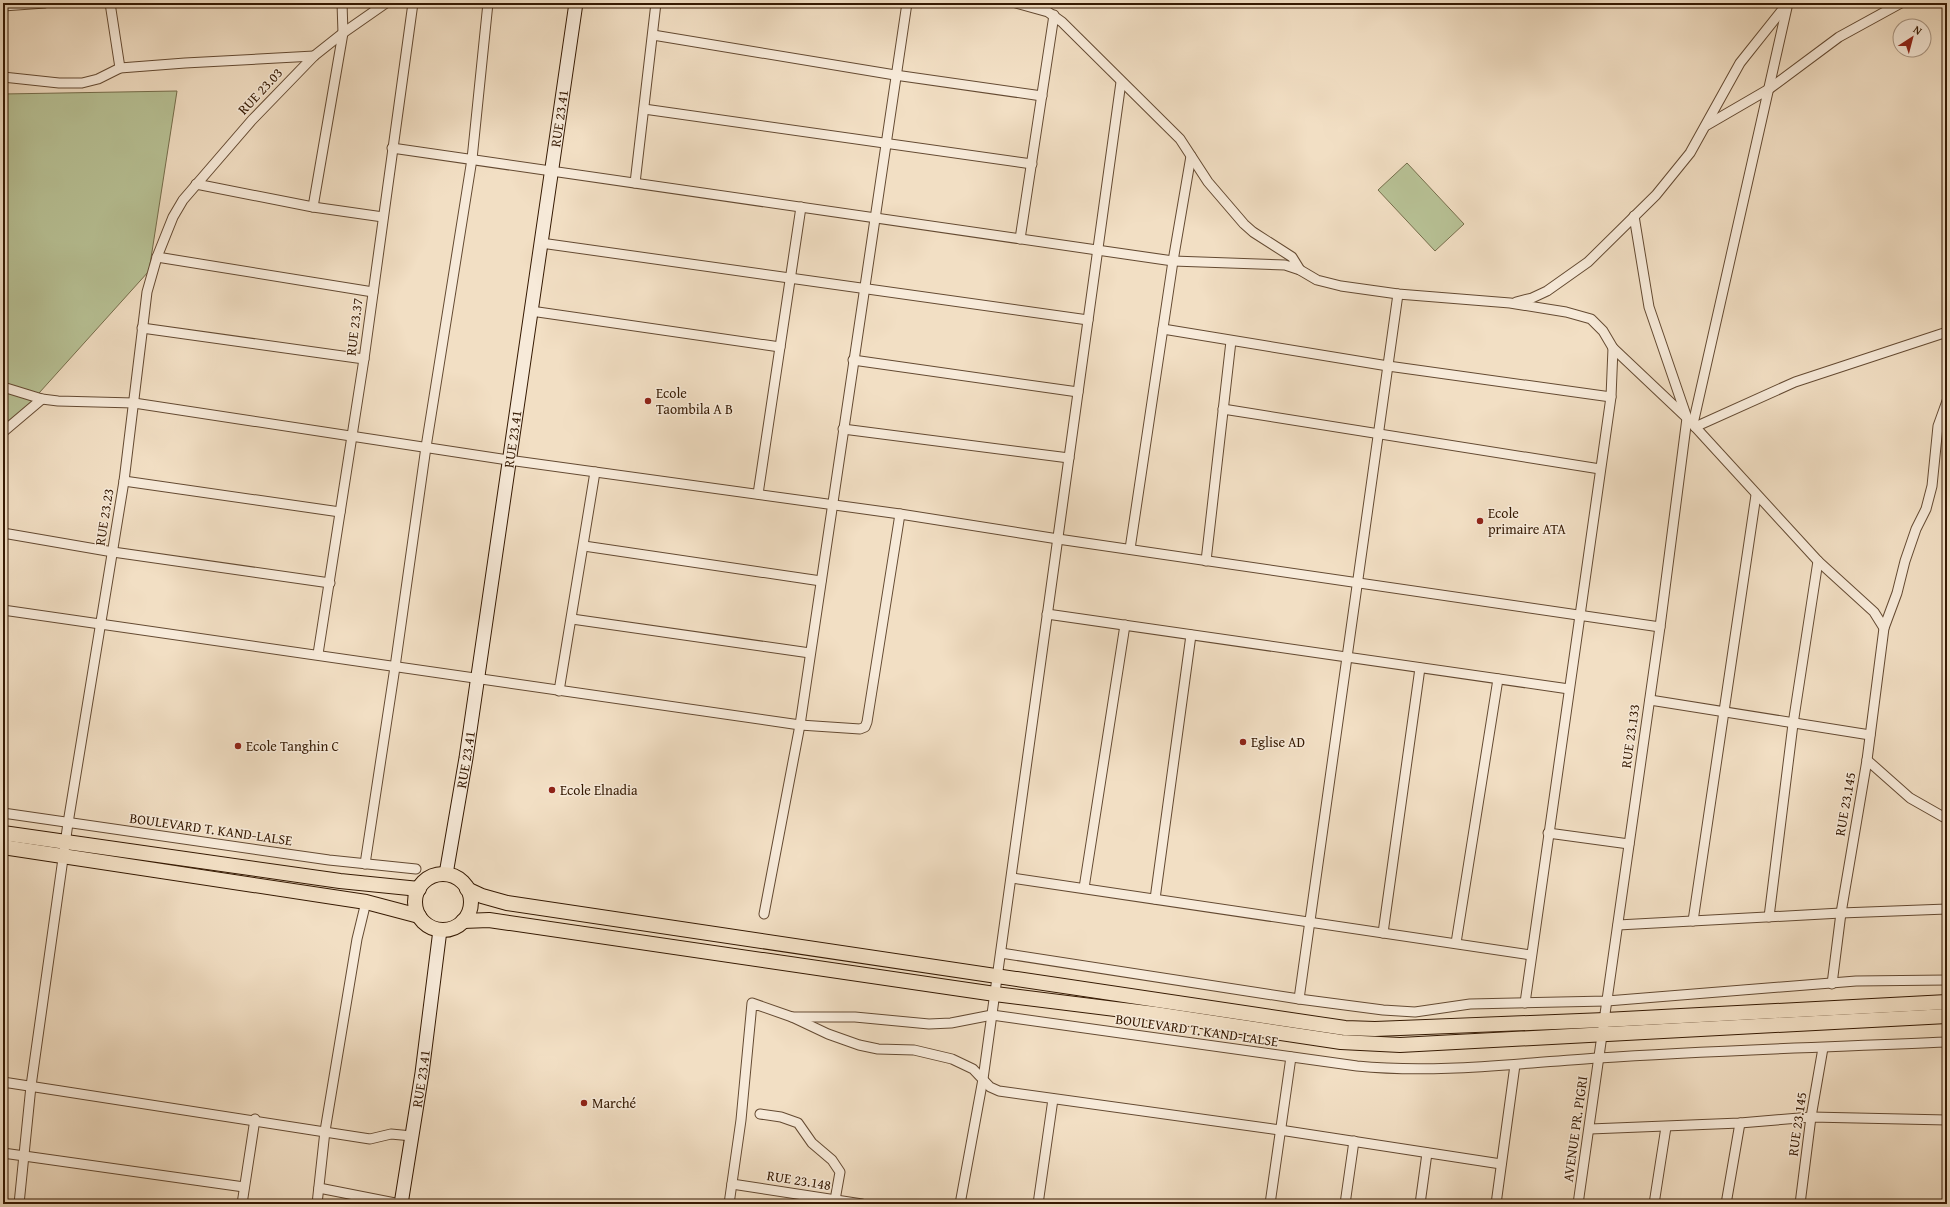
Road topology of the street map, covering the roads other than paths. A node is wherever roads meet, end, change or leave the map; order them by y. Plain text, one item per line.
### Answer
1 (45, 3) edge
2 (110, 3) edge
3 (342, 3) edge
4 (386, 3) edge
5 (413, 3) edge
6 (488, 3) edge
7 (576, 3) edge
8 (656, 3) edge
9 (907, 3) edge
10 (1016, 3) edge
11 (1788, 3) edge
12 (1901, 3) edge
13 (3, 6) edge
14 (1054, 15) junction
15 (343, 33) junction
16 (652, 35) junction
17 (314, 56) junction
18 (120, 68) junction
19 (895, 75) junction
20 (3, 76) edge
21 (1121, 82) junction
22 (1769, 89) junction
23 (1042, 96) junction
24 (644, 109) junction
25 (1707, 125) junction
26 (885, 143) junction
27 (392, 148) junction
28 (1191, 156) junction
29 (472, 159) junction
30 (1032, 164) junction
31 (552, 171) junction
32 (635, 183) junction
33 (196, 184) junction
34 (313, 207) junction
35 (801, 207) junction
36 (1634, 216) junction
37 (173, 217) joint
38 (383, 217) junction
39 (874, 218) junction
40 (1020, 239) junction
41 (541, 243) junction
42 (1098, 251) junction
43 (157, 257) junction
44 (1173, 261) junction
45 (1300, 270) junction
46 (790, 279) junction
47 (864, 289) junction
48 (373, 292) junction
49 (1398, 294) junction
50 (1510, 303) junction
51 (532, 311) junction
52 (1088, 320) junction
53 (142, 328) junction
54 (1163, 329) junction
55 (1947, 332) edge
56 (1231, 341) junction
57 (780, 346) junction
58 (1613, 348) junction
59 (364, 359) junction
60 (853, 360) junction
61 (1388, 366) junction
62 (3, 387) edge
63 (1078, 392) junction
64 (1611, 397) junction
65 (42, 399) junction
66 (1947, 402) edge
67 (134, 403) junction
68 (1223, 409) junction
69 (1692, 423) junction
70 (843, 429) junction
71 (3, 432) edge
72 (1378, 434) junction
73 (351, 435) junction
74 (426, 447) junction
75 (1069, 458) junction
76 (508, 460) junction
77 (1600, 469) junction
78 (595, 472) junction
79 (124, 481) junction
80 (758, 494) junction
81 (1756, 495) junction
82 (831, 505) junction
83 (340, 512) junction
84 (900, 514) junction
85 (3, 534) edge
86 (1058, 539) junction
87 (584, 546) junction
88 (1130, 549) junction
89 (113, 552) junction
90 (1206, 561) junction
91 (1818, 561) junction
92 (821, 581) junction
93 (330, 583) junction
94 (1357, 583) junction
95 (3, 610) edge
96 (1047, 614) junction
97 (1579, 615) junction
98 (572, 619) junction
99 (101, 625) junction
100 (1125, 625) junction
101 (1660, 627) junction
102 (1884, 628) junction
103 (1191, 635) junction
104 (810, 653) junction
105 (318, 654) junction
106 (1347, 657) junction
107 (395, 667) junction
108 (1420, 668) junction
109 (478, 678) junction
110 (1498, 679) junction
111 (1569, 689) junction
112 (559, 691) junction
113 (1650, 700) junction
114 (1724, 712) junction
115 (1793, 724) junction
116 (800, 725) junction
117 (1870, 736) junction
118 (1867, 760) junction
119 (3, 814) edge
120 (1947, 819) edge
121 (68, 823) junction
122 (1548, 832) junction
123 (3, 833) edge
124 (65, 842) junction
125 (1629, 844) junction
126 (3, 847) edge
127 (63, 856) junction
128 (365, 864) junction
129 (416, 869) dead end
130 (446, 874) junction
131 (1012, 878) junction
132 (1084, 888) junction
133 (419, 889) junction
134 (467, 889) junction
135 (1155, 899) junction
136 (366, 902) junction
137 (1947, 909) edge
138 (1841, 913) junction
139 (764, 914) dead end
140 (419, 916) junction
141 (1769, 916) junction
142 (463, 921) junction
143 (1693, 921) junction
144 (1310, 922) junction
145 (1618, 925) junction
146 (440, 930) junction
147 (1384, 933) junction
148 (1456, 943) junction
149 (1001, 953) junction
150 (1531, 954) junction
151 (998, 976) junction
152 (1947, 980) edge
153 (1832, 984) junction
154 (995, 994) junction
155 (1299, 999) junction
156 (1607, 1001) junction
157 (1947, 1002) edge
158 (1525, 1003) junction
159 (992, 1015) junction
160 (1947, 1016) edge
161 (792, 1017) junction
162 (1604, 1027) junction
163 (1947, 1042) edge
164 (1823, 1048) junction
165 (1291, 1057) junction
166 (1599, 1058) junction
167 (1515, 1065) junction
168 (983, 1079) junction
169 (3, 1082) edge
170 (31, 1086) junction
171 (1053, 1099) junction
172 (760, 1114) dead end
173 (1811, 1117) junction
174 (255, 1119) junction
175 (1947, 1120) edge
176 (1740, 1123) junction
177 (1666, 1127) junction
178 (1590, 1129) junction
179 (1280, 1130) junction
180 (326, 1131) junction
181 (412, 1136) junction
182 (1354, 1141) junction
183 (3, 1153) edge
184 (1427, 1153) junction
185 (23, 1156) junction
186 (1501, 1164) junction
187 (732, 1184) junction
188 (244, 1187) junction
189 (319, 1188) junction
190 (807, 1200) edge
191 (835, 1200) junction
192 (19, 1204) edge
193 (242, 1204) edge
194 (317, 1204) edge
195 (401, 1204) edge
196 (729, 1204) edge
197 (862, 1204) edge
198 (960, 1204) edge
199 (1038, 1204) edge
200 (1270, 1204) edge
201 (1345, 1204) edge
202 (1420, 1204) edge
203 (1496, 1204) edge
204 (1578, 1204) edge
205 (1654, 1204) edge
206 (1726, 1204) edge
207 (1800, 1204) edge

1 - 13 street
2 - 18 street
3 - 15 street
4 - 15 street, RUE 23.03
5 - 27 street, RUE 23.37
6 - 29 street
7 - 31 street, RUE 23.41
8 - 16 street
9 - 19 street
10 - 14 street
11 - 22 street, RUE 23.133
11 - 25 street
12 - 22 street
14 - 21 street
14 - 23 street
15 - 17 street, RUE 23.03
15 - 34 street
16 - 19 street
16 - 24 street
17 - 18 street
17 - 33 street, RUE 23.03
18 - 20 street
19 - 23 street
19 - 26 street
21 - 28 street
21 - 42 street
22 - 25 street
22 - 69 street, RUE 23.133
23 - 30 street
24 - 26 street
24 - 32 street
25 - 36 street
26 - 30 street
26 - 39 street
27 - 29 street
27 - 38 street, RUE 23.37
28 - 44 street
28 - 45 street
29 - 31 street
29 - 74 street
30 - 40 street
31 - 32 street
31 - 41 street, RUE 23.41
32 - 35 street
33 - 34 street
33 - 37 street, RUE 23.03
34 - 38 street
35 - 39 street
35 - 46 street
36 - 50 street
36 - 69 street
37 - 43 street, RUE 23.23
38 - 48 street, RUE 23.37
39 - 40 street
39 - 47 street
40 - 42 street
41 - 46 street
41 - 51 street, RUE 23.41
42 - 44 street
42 - 52 street
43 - 48 street
43 - 53 street, RUE 23.23
44 - 45 street
44 - 54 street
45 - 49 street
46 - 47 street
46 - 57 street
47 - 52 street
47 - 60 street
48 - 59 street, RUE 23.37
49 - 50 street
49 - 61 street
50 - 58 street
51 - 57 street
51 - 76 street, RUE 23.41
52 - 63 street
53 - 59 street
53 - 67 street, RUE 23.23
54 - 56 street
54 - 88 street
55 - 69 street
56 - 61 street
56 - 68 street
57 - 80 street
58 - 64 street
58 - 69 street
59 - 73 street, RUE 23.37
60 - 63 street
60 - 70 street
61 - 64 street
61 - 72 street
62 - 65 street
63 - 75 street
64 - 77 street
65 - 67 street
65 - 71 street
66 - 102 street, RUE 23.145
67 - 73 street
67 - 79 street, RUE 23.23
68 - 72 street
68 - 90 street
69 - 81 street
69 - 101 street, RUE 23.133
70 - 75 street
70 - 82 street
72 - 77 street
72 - 94 street
73 - 74 street
73 - 83 street, RUE 23.37
74 - 76 street
74 - 107 street
75 - 86 street
76 - 78 street
76 - 109 street, RUE 23.41
77 - 97 street
78 - 80 street
78 - 87 street
79 - 83 street
79 - 89 street, RUE 23.23
80 - 82 street
81 - 91 street
81 - 114 street
82 - 84 street
82 - 92 street
83 - 93 street, RUE 23.37
84 - 86 street
84 - 116 street
85 - 89 street
86 - 88 street
86 - 96 street
87 - 92 street
87 - 98 street
88 - 90 street
89 - 93 street
89 - 99 street, RUE 23.23
90 - 94 street
91 - 102 street
91 - 115 street
92 - 104 street
93 - 105 street, RUE 23.37
94 - 97 street
94 - 106 street
95 - 99 street
96 - 100 street
96 - 131 street
97 - 101 street
97 - 111 street
98 - 104 street
98 - 112 street
99 - 105 street
99 - 121 street, RUE 23.23
100 - 103 street
100 - 132 street
101 - 113 street, RUE 23.133
102 - 117 street, RUE 23.145
103 - 106 street
103 - 135 street
104 - 116 street
105 - 107 street
106 - 108 street
106 - 144 street
107 - 109 street
107 - 128 street
108 - 110 street
108 - 147 street
109 - 112 street
109 - 130 street, RUE 23.41
110 - 111 street
110 - 148 street
111 - 122 street
112 - 116 street
113 - 114 street
113 - 125 street, RUE 23.133
114 - 115 street
114 - 143 street
115 - 117 street
115 - 141 street
116 - 139 street
117 - 118 street, RUE 23.145
118 - 120 street
118 - 138 street, RUE 23.145
119 - 121 street, BOULEVARD T. KAND-LALSE
121 - 124 street, RUE 23.23
121 - 128 street, BOULEVARD T. KAND-LALSE
122 - 125 street
122 - 150 street
123 - 124 main road
124 - 127 street, RUE 23.23
124 - 133 main road
125 - 145 street, RUE 23.133
126 - 127 main road
127 - 136 main road
127 - 170 street, RUE 23.23
128 - 129 street, BOULEVARD T. KAND-LALSE
130 - 133 main road
130 - 134 main road
131 - 132 street
131 - 149 street
132 - 135 street
133 - 140 main road
134 - 142 main road
134 - 151 main road
135 - 144 street
136 - 140 main road
136 - 180 street
137 - 138 street
138 - 141 street
138 - 153 street, RUE 23.145
140 - 146 main road
141 - 143 street
142 - 146 main road
142 - 154 main road
143 - 145 street
144 - 147 street
144 - 155 street
145 - 156 street, RUE 23.133
146 - 181 street, RUE 23.41
147 - 148 street
148 - 150 street
149 - 151 street
149 - 155 street
150 - 158 street
151 - 154 street
151 - 162 main road
152 - 153 street
153 - 156 street
154 - 159 street
154 - 162 main road
155 - 158 street
156 - 158 street
156 - 162 street, RUE 23.133
157 - 162 main road
159 - 161 street, BOULEVARD T. KAND-LALSE
159 - 165 street, BOULEVARD T. KAND-LALSE
159 - 168 street
160 - 162 main road
161 - 168 street
161 - 187 street
162 - 166 street, RUE 23.133
163 - 164 street, BOULEVARD T. KAND-LALSE
164 - 166 street, BOULEVARD T. KAND-LALSE
164 - 173 street, RUE 23.145
165 - 167 street, BOULEVARD T. KAND-LALSE
165 - 179 street
166 - 167 street, BOULEVARD T. KAND-LALSE
166 - 178 street, AVENUE PR. PIGRI
167 - 186 street
168 - 171 street
168 - 198 street
169 - 170 street
170 - 174 street
170 - 185 street
171 - 179 street
171 - 199 street
172 - 191 street
173 - 175 street
173 - 176 street
173 - 207 street, RUE 23.145
174 - 180 street
174 - 188 street
176 - 177 street
176 - 206 street
177 - 178 street
177 - 205 street
178 - 204 street, AVENUE PR. PIGRI
179 - 182 street
179 - 200 street
180 - 181 street
180 - 189 street
181 - 195 street, RUE 23.41
182 - 184 street
182 - 201 street
183 - 185 street
184 - 186 street
184 - 202 street
185 - 188 street
185 - 192 street
186 - 203 street
187 - 190 street, RUE 23.148
187 - 196 street
188 - 193 street
189 - 194 street
189 - 195 street
190 - 191 street, RUE 23.148
191 - 197 street, RUE 23.148

